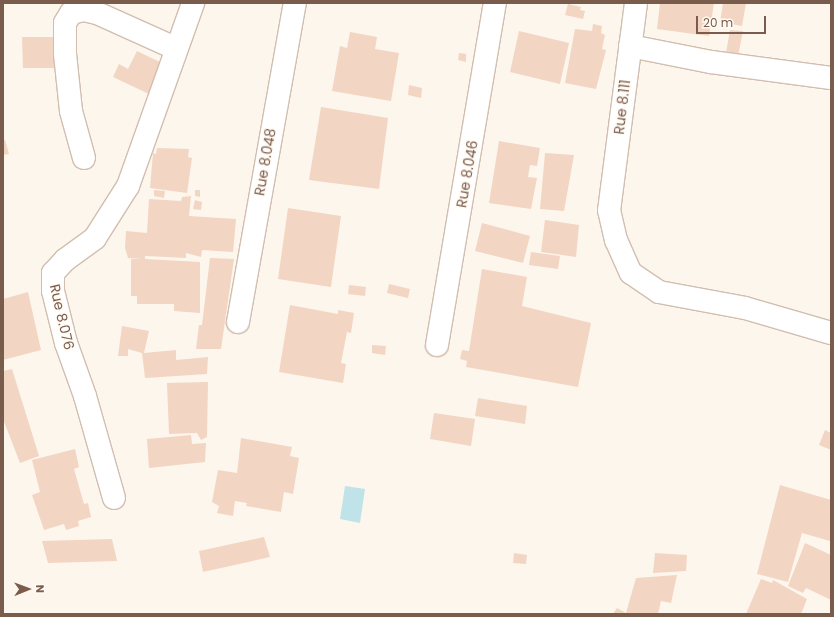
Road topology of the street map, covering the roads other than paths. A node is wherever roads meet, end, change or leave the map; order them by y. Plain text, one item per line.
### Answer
1 (193, 3) edge
2 (295, 3) edge
3 (495, 3) edge
4 (636, 3) edge
5 (630, 46) junction
6 (175, 48) junction
7 (831, 78) edge
8 (84, 158) dead end
9 (238, 322) dead end
10 (831, 333) edge
11 (437, 345) dead end
12 (114, 498) dead end

1 - 6 street, Rue 8.076
2 - 9 street, Rue 8.048
3 - 11 street, Rue 8.046
4 - 5 street, Rue 8.111
5 - 7 street
5 - 10 street, Rue 8.111
6 - 8 street
6 - 12 street, Rue 8.076

